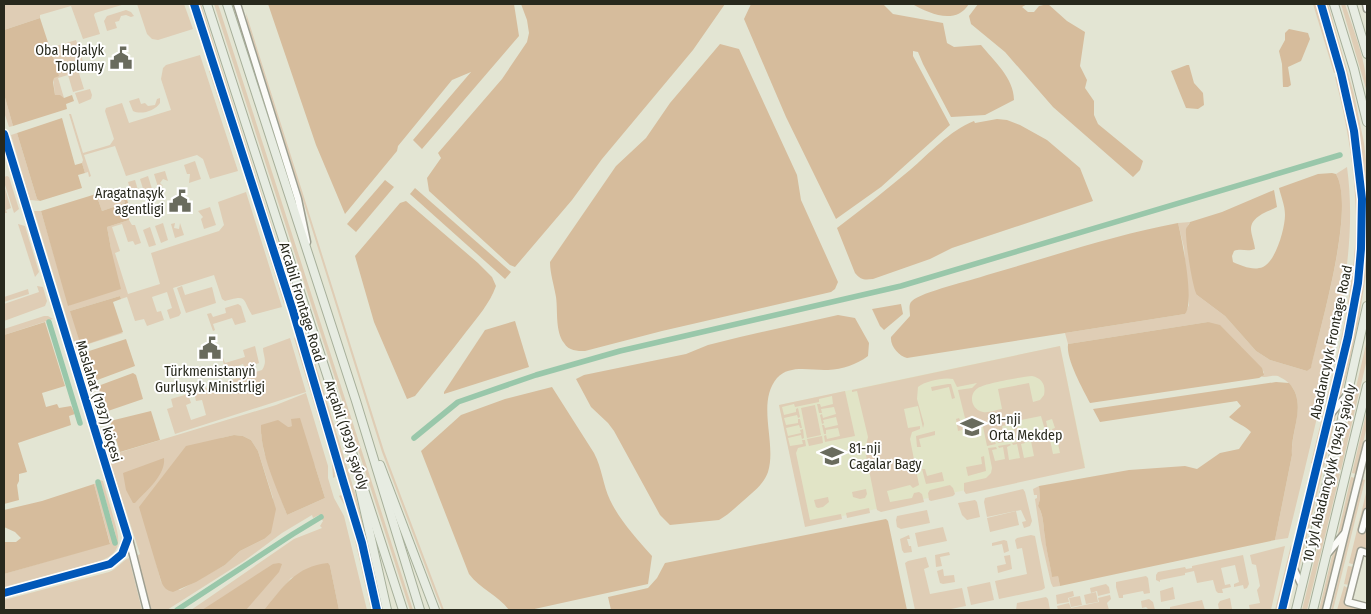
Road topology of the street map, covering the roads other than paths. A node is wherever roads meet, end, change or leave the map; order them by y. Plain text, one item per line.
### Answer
1 (194, 4) edge
2 (207, 4) edge
3 (226, 4) edge
4 (237, 4) edge
5 (1321, 4) edge
6 (1334, 4) edge
7 (1352, 4) edge
8 (1366, 4) edge
9 (1367, 9) edge
10 (1367, 54) edge
11 (1367, 122) edge
12 (4, 134) edge
13 (315, 277) junction
14 (1367, 306) edge
15 (1367, 386) edge
16 (1348, 394) junction
17 (356, 401) junction
18 (1328, 418) junction
19 (348, 440) junction
20 (1367, 444) edge
21 (1367, 512) edge
22 (1362, 530) dead end
23 (1345, 533) junction
24 (128, 538) junction
25 (1367, 553) edge
26 (1327, 554) junction
27 (1293, 567) junction
28 (1302, 586) junction
29 (4, 593) edge
30 (419, 606) edge
31 (1367, 607) edge
32 (147, 610) edge
33 (377, 610) edge
34 (387, 610) edge
35 (403, 610) edge
36 (436, 610) edge
37 (1282, 610) edge
38 (1296, 610) edge
39 (1313, 610) edge
40 (1326, 610) edge

1 - 33 street, Arcabil Frontage Road
2 - 19 main road, Arçabil (1939) şaýoly
3 - 13 main road, Arçabil (1939) şaýoly
4 - 13 street, Arcabil Frontage Road
5 - 18 street, Abadancylyk Frontage Road
6 - 11 main road
7 - 10 main road
8 - 9 street
12 - 24 street, Maslahat (1937) köçesi
13 - 17 main road, Arçabil (1939) şaýoly
14 - 16 main road, 10 ýyl Abadançylyk (1945) şaýoly
15 - 26 main road, 10 ýyl Abadançylyk (1945) şaýoly
16 - 18 street
16 - 28 main road, 10 ýyl Abadançylyk (1945) şaýoly
17 - 30 main road, Arçabil (1939) şaýoly
17 - 36 main road
18 - 27 street, Abadancylyk Frontage Road
19 - 34 main road
19 - 35 main road, Arçabil (1939) şaýoly
20 - 23 street
21 - 22 street
23 - 26 street
23 - 40 street
24 - 29 street
24 - 32 street, Maslahat (1937) köçesi
25 - 31 street
26 - 39 main road, 10 ýyl Abadançylyk (1945) şaýoly
27 - 28 street
27 - 37 street, Abadancylyk Frontage Road
28 - 38 main road, 10 ýyl Abadançylyk (1945) şaýoly

